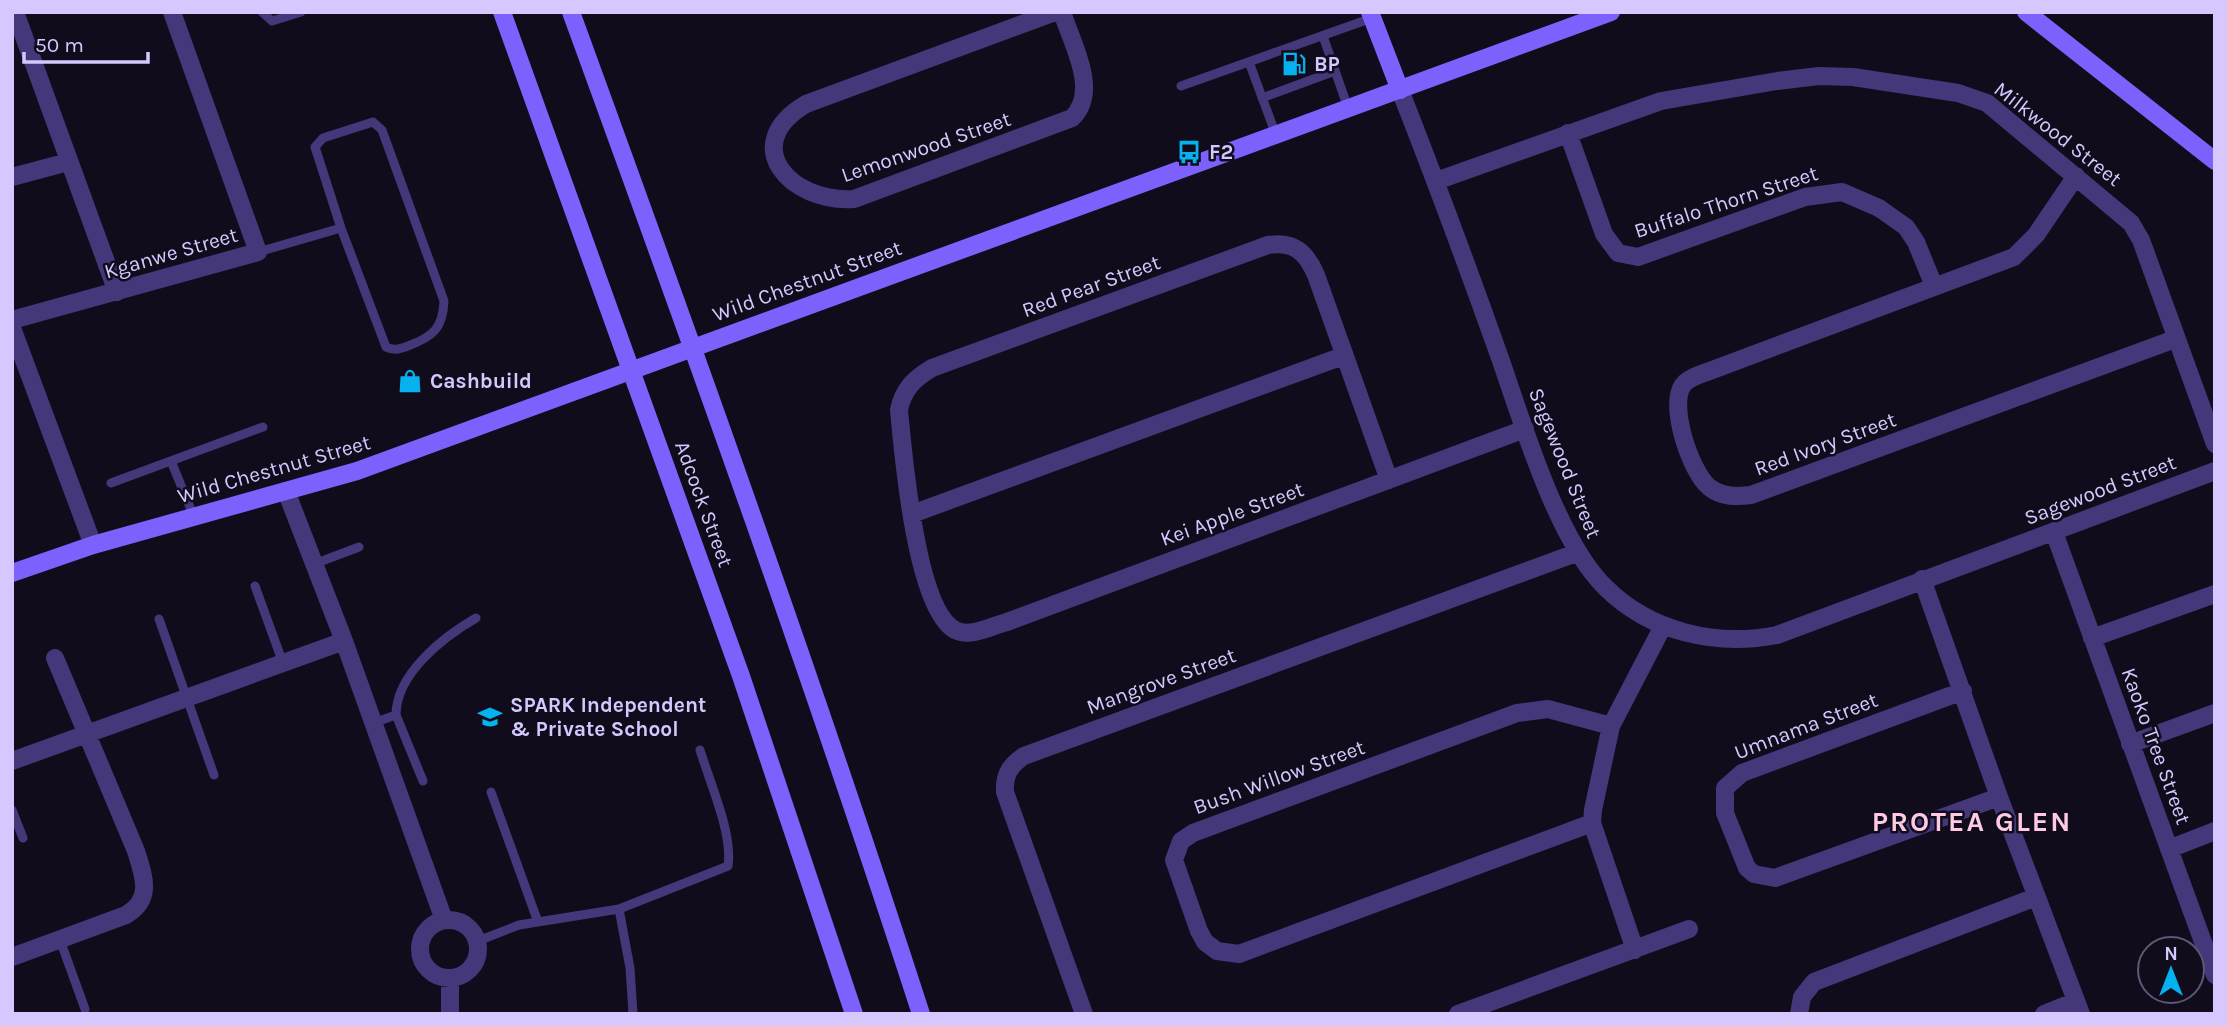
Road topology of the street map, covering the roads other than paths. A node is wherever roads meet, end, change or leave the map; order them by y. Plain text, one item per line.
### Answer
1 (15, 12) edge
2 (172, 12) edge
3 (262, 12) edge
4 (301, 12) edge
5 (502, 12) edge
6 (571, 12) edge
7 (1055, 12) edge
8 (1062, 12) edge
9 (1611, 12) edge
10 (2026, 12) edge
11 (1371, 15) edge
12 (17, 35) edge
13 (1323, 36) junction
14 (1249, 62) junction
15 (1335, 71) junction
16 (1181, 86) dead end
17 (1400, 90) junction
18 (1262, 98) junction
19 (1348, 108) junction
20 (1568, 133) junction
21 (1276, 135) junction
22 (2215, 161) edge
23 (68, 162) junction
24 (2076, 176) junction
25 (12, 177) edge
26 (1436, 181) junction
27 (341, 228) junction
28 (258, 252) junction
29 (1934, 286) junction
30 (117, 292) junction
31 (12, 320) edge
32 (12, 328) edge
33 (2175, 339) junction
34 (693, 346) junction
35 (1343, 356) junction
36 (632, 369) junction
37 (262, 427) dead end
38 (1525, 429) junction
39 (2215, 444) edge
40 (171, 461) junction
41 (2215, 471) edge
42 (1389, 481) junction
43 (111, 483) dead end
44 (286, 491) junction
45 (912, 514) junction
46 (194, 517) junction
47 (2054, 532) junction
48 (93, 545) junction
49 (359, 547) dead end
50 (1576, 553) junction
51 (314, 564) junction
52 (12, 573) edge
53 (1922, 579) junction
54 (255, 586) dead end
55 (2215, 594) edge
56 (476, 618) dead end
57 (159, 619) dead end
58 (1663, 626) junction
59 (953, 629) joint
60 (2092, 638) junction
61 (344, 641) junction
62 (55, 658) dead end
63 (283, 663) junction
64 (1963, 691) junction
65 (187, 697) junction
66 (2215, 713) edge
67 (397, 715) junction
68 (373, 723) junction
69 (1611, 726) junction
70 (86, 734) junction
71 (2130, 744) junction
72 (700, 750) dead end
73 (12, 761) edge
74 (214, 775) dead end
75 (423, 781) dead end
76 (491, 792) dead end
77 (1999, 797) junction
78 (12, 810) edge
79 (1592, 823) junction
80 (2215, 831) edge
81 (23, 838) dead end
82 (2169, 849) junction
83 (2036, 897) junction
84 (619, 909) junction
85 (444, 920) junction
86 (538, 922) junction
87 (1689, 929) dead end
88 (60, 940) junction
89 (478, 941) junction
90 (2210, 947) edge
91 (1635, 950) junction
92 (12, 957) edge
93 (2215, 975) edge
94 (450, 978) junction
95 (2079, 1008) edge
96 (85, 1009) dead end
97 (450, 1014) edge
98 (633, 1014) edge
99 (854, 1014) edge
100 (921, 1014) edge
101 (1084, 1014) edge
102 (1458, 1014) edge
103 (1799, 1014) edge
104 (2044, 1014) edge

1 - 12 street
2 - 28 street, Kganwe Street
3 - 4 lane
5 - 36 main road, Adcock Street
6 - 34 main road, Adcock Street
7 - 8 street, Lemonwood Street
9 - 17 main road, Wild Chestnut Street
10 - 22 main road
11 - 13 lane
11 - 17 main road, Sagewood Street
12 - 23 street
13 - 14 lane
13 - 15 lane
14 - 16 lane
14 - 18 lane
15 - 18 lane
15 - 19 lane
17 - 19 main road, Wild Chestnut Street
17 - 26 street, Sagewood Street
18 - 21 lane
19 - 21 main road, Wild Chestnut Street
20 - 24 street, Milkwood Street
20 - 26 street, Milkwood Street
20 - 29 street, Buffalo Thorn Street
21 - 34 main road, Wild Chestnut Street
23 - 25 street
23 - 30 street
24 - 29 street, Red Ivory Street
24 - 33 street, Milkwood Street
26 - 38 street, Sagewood Street
27 - 27 lane
27 - 28 lane
28 - 30 street, Kganwe Street
29 - 33 street, Red Ivory Street
30 - 31 street, Kganwe Street
32 - 48 street
33 - 39 street, Milkwood Street
34 - 36 main road, Wild Chestnut Street
34 - 100 main road, Adcock Street
35 - 42 street, Red Pear Street
35 - 45 street
35 - 45 street, Red Pear Street
36 - 44 main road, Wild Chestnut Street
36 - 99 main road, Adcock Street
37 - 40 lane
38 - 42 street, Kei Apple Street
38 - 50 street, Sagewood Street
40 - 43 lane
40 - 46 lane
41 - 47 street, Sagewood Street
42 - 59 street, Kei Apple Street
44 - 46 main road, Wild Chestnut Street
44 - 51 street
45 - 59 street, Red Pear Street
46 - 48 main road, Wild Chestnut Street
47 - 53 street, Sagewood Street
47 - 60 street, Kaoko Tree Street
48 - 52 main road, Wild Chestnut Street
49 - 51 lane
50 - 58 street, Sagewood Street
50 - 101 street, Mangrove Street
51 - 61 street
53 - 58 street, Sagewood Street
53 - 64 street
54 - 63 lane
55 - 60 street
56 - 67 lane
57 - 65 lane
58 - 69 street
60 - 71 street, Kaoko Tree Street
61 - 63 street
61 - 68 street
62 - 70 street
63 - 65 street
64 - 77 street
64 - 77 street, Umnama Street
65 - 70 street
65 - 74 lane
66 - 71 street
67 - 68 lane
67 - 75 lane
68 - 85 street
69 - 79 street
69 - 79 street, Bush Willow Street
70 - 73 street
70 - 88 street
71 - 82 street, Kaoko Tree Street
72 - 84 lane
76 - 86 lane
77 - 83 street
78 - 81 lane
79 - 91 street
80 - 82 street
82 - 90 street, Kaoko Tree Street
83 - 95 street
83 - 103 street
84 - 86 lane
84 - 98 lane
85 - 89 street
85 - 94 street
86 - 89 lane
87 - 91 street
88 - 92 street
88 - 96 lane
89 - 94 street
90 - 93 street, Kaoko Tree Street
91 - 102 street
94 - 97 street
95 - 104 street

